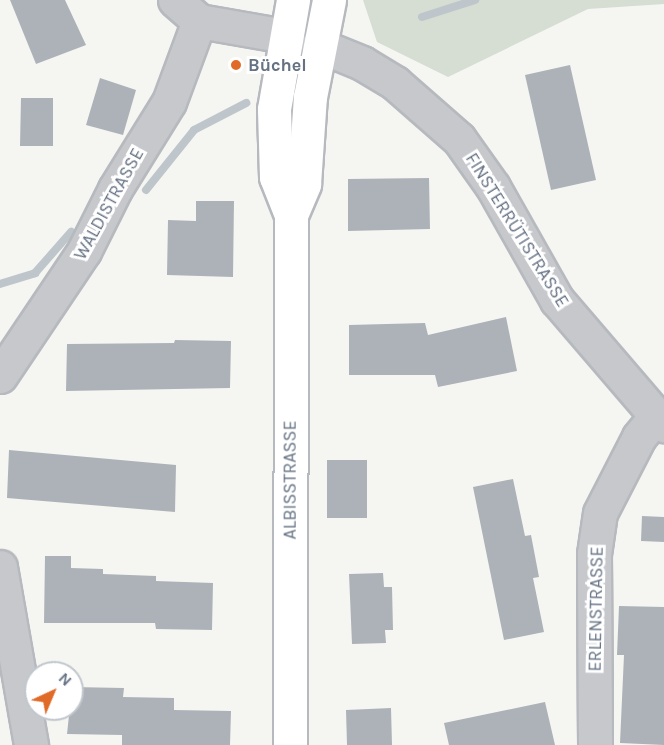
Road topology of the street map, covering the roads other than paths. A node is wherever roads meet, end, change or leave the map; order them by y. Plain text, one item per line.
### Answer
1 (175, 0) edge
2 (293, 0) edge
3 (328, 0) edge
4 (199, 21) junction
5 (285, 36) junction
6 (318, 45) junction
7 (291, 215) junction
8 (0, 376) edge
9 (660, 420) edge
10 (0, 567) edge
11 (31, 745) edge
12 (290, 745) edge
13 (595, 745) edge

1 - 4 street
2 - 5 main road, ALBISSTRASSE
3 - 6 main road, ALBISSTRASSE
4 - 5 street
4 - 8 street, WALDISTRASSE
5 - 6 main road
5 - 7 main road, ALBISSTRASSE
6 - 7 main road, ALBISSTRASSE
6 - 9 street, FINSTERRÜTISTRASSE
7 - 12 main road, ALBISSTRASSE
9 - 13 street, ERLENSTRASSE
10 - 11 street

